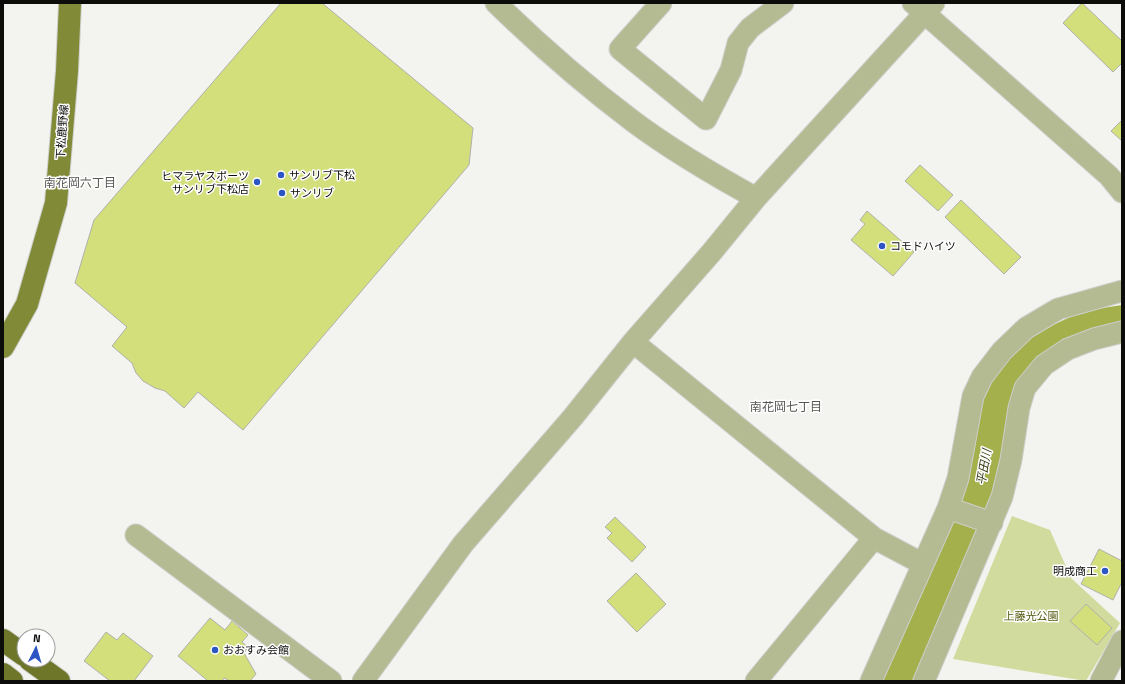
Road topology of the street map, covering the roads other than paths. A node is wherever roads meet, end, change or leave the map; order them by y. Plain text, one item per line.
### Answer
1 (70, 3) edge
2 (496, 3) edge
3 (661, 3) edge
4 (782, 4) edge
5 (924, 6) edge
6 (1122, 192) edge
7 (756, 198) junction
8 (1122, 291) edge
9 (1122, 332) edge
10 (634, 342) junction
11 (3, 347) edge
12 (951, 509) junction
13 (989, 522) junction
14 (136, 535) dead end
15 (874, 538) junction
16 (923, 564) junction
17 (3, 640) edge
18 (1122, 641) edge
19 (16, 649) edge
20 (41, 668) edge
21 (1111, 672) edge
22 (3, 674) edge
23 (12, 681) edge
24 (59, 681) edge
25 (331, 681) edge
26 (363, 681) edge
27 (756, 681) edge
28 (870, 681) edge
29 (924, 681) edge

1 - 11 main road, 下松鹿野線
2 - 7 street
3 - 4 street
5 - 6 street
5 - 7 street
7 - 10 street
8 - 12 street
9 - 13 street
10 - 15 street
10 - 26 street
12 - 13 street
12 - 16 street
13 - 29 street
14 - 25 street
15 - 16 street
15 - 27 street
16 - 28 street
17 - 19 highway
18 - 21 street
20 - 24 highway
22 - 23 highway

